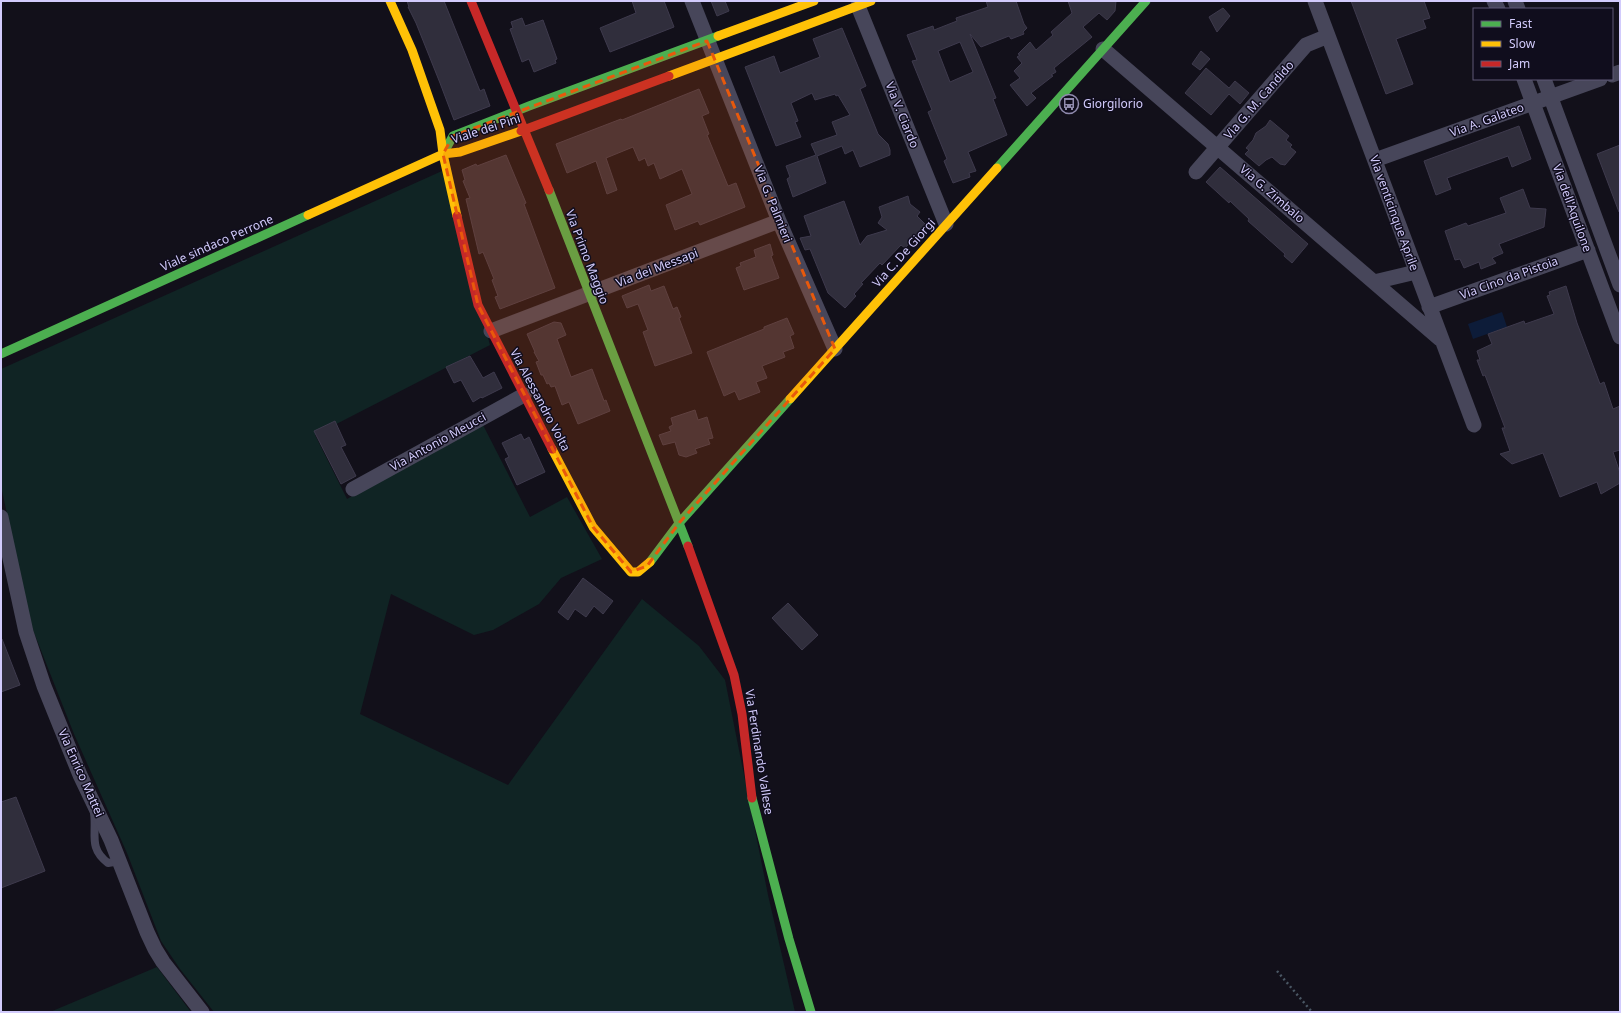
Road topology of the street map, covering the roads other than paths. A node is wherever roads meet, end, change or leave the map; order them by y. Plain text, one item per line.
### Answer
1 (390, 1) edge
2 (471, 1) edge
3 (692, 1) edge
4 (814, 1) edge
5 (1146, 1) edge
6 (1315, 1) edge
7 (865, 3) edge
8 (1328, 36) junction
9 (707, 41) junction
10 (1103, 49) junction
11 (715, 59) junction
12 (1524, 80) edge
13 (1544, 80) edge
14 (1597, 80) edge
15 (1550, 97) junction
16 (1533, 104) junction
17 (516, 110) junction
18 (524, 130) junction
19 (1217, 147) junction
20 (443, 154) junction
21 (1375, 160) junction
22 (1196, 172) dead end
23 (779, 221) junction
24 (946, 224) junction
25 (1588, 250) junction
26 (1416, 272) junction
27 (1374, 282) junction
28 (1620, 285) edge
29 (589, 294) junction
30 (1430, 307) junction
31 (1619, 329) edge
32 (490, 331) junction
33 (1441, 339) junction
34 (834, 349) junction
35 (1, 354) edge
36 (524, 395) junction
37 (1474, 425) dead end
38 (354, 489) dead end
39 (1, 517) edge
40 (680, 522) junction
41 (202, 1012) edge
42 (810, 1012) edge

1 - 20 street, Via Alessandro Volta
2 - 17 street, Via Primo Maggio
3 - 9 street, Via G. Palmieri
4 - 9 street, Viale dei Pini
5 - 10 street, Via C. De Giorgi
6 - 8 street, Via venticinque Aprile
7 - 11 street, Viale dei Pini
7 - 24 street, Via V. Ciardo
8 - 19 street, Via G. M. Candido
8 - 21 street, Via venticinque Aprile
9 - 11 street, Via G. Palmieri
9 - 17 street, Viale dei Pini
10 - 19 street, Via G. Zimbalo
10 - 24 street, Via C. De Giorgi
11 - 18 street, Viale dei Pini
11 - 23 street, Via G. Palmieri
12 - 16 street, Via dell'Aquilone
13 - 15 street, Via dell'Aquilone
14 - 15 street, Via A. Galateo
15 - 16 street, Via A. Galateo
15 - 28 street, Via dell'Aquilone
16 - 21 street, Via A. Galateo
16 - 25 street, Via dell'Aquilone
17 - 18 street, Via Primo Maggio
17 - 20 street, Viale dei Pini
18 - 20 street, Viale dei Pini
18 - 29 street, Via Primo Maggio
19 - 22 street, Via G. M. Candido
19 - 27 street, Via G. Zimbalo
20 - 32 street, Via Alessandro Volta
20 - 35 street, Viale sindaco Perrone
21 - 26 street, Via venticinque Aprile
23 - 29 street, Via dei Messapi
23 - 34 street, Via G. Palmieri
24 - 34 street, Via C. De Giorgi
25 - 30 street, Via Cino da Pistoia
25 - 31 street, Via dell'Aquilone
26 - 27 street
26 - 30 street, Via venticinque Aprile
27 - 33 street, Via G. Zimbalo
29 - 32 street, Via dei Messapi
29 - 40 street, Via Primo Maggio
30 - 33 street, Via venticinque Aprile
32 - 36 street, Via Alessandro Volta
33 - 37 street, Via venticinque Aprile
34 - 40 street, Via C. De Giorgi
36 - 38 street, Via Antonio Meucci
36 - 40 street, Via Alessandro Volta
39 - 41 street, Via Enrico Mattei
40 - 42 street, Via Ferdinando Vallese

